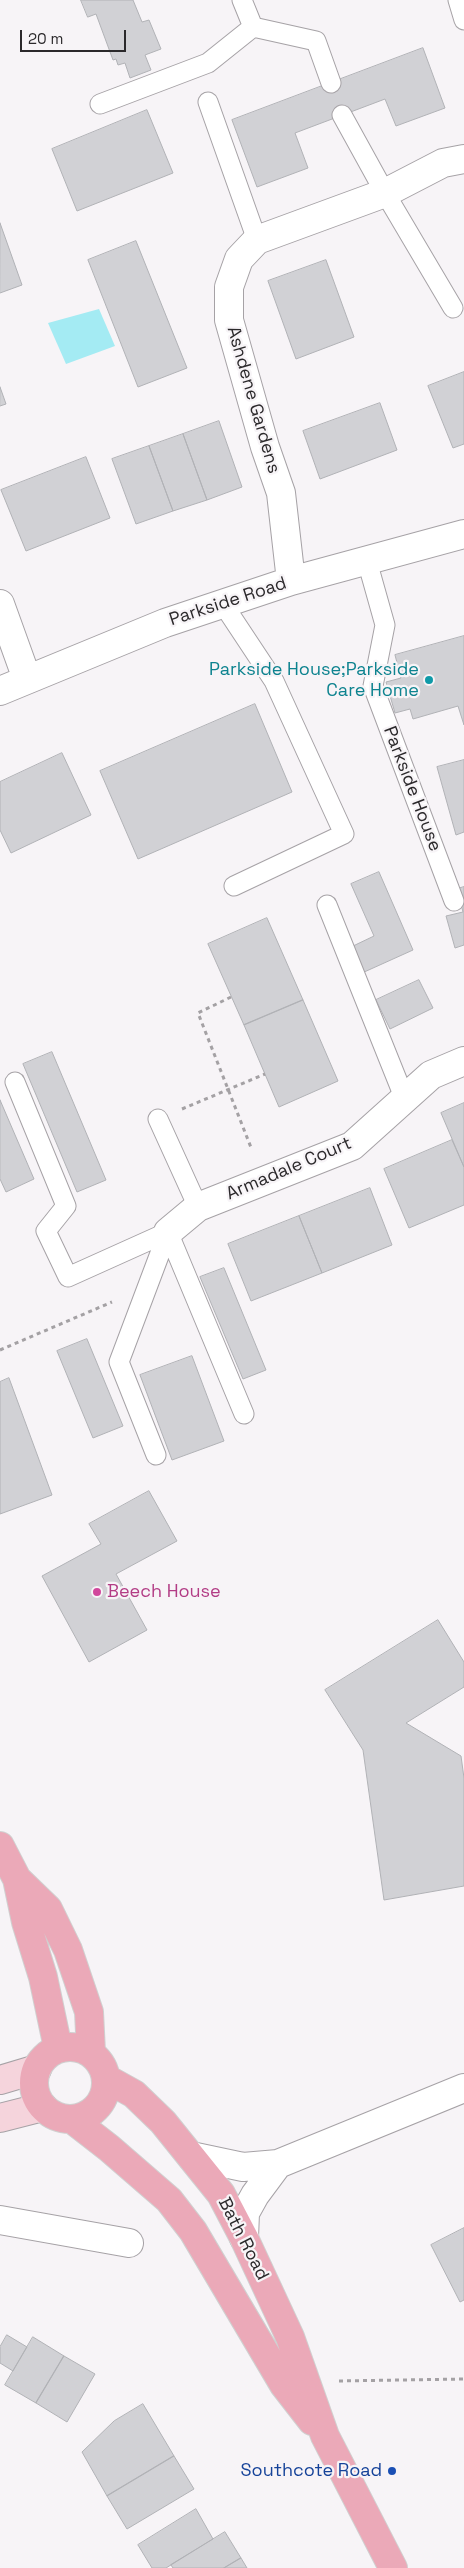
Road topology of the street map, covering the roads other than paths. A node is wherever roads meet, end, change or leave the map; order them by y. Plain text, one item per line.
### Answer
1 (242, 0) edge
2 (458, 0) edge
3 (464, 20) edge
4 (253, 27) junction
5 (331, 83) dead end
6 (208, 102) dead end
7 (100, 104) dead end
8 (342, 115) dead end
9 (464, 160) edge
10 (385, 193) junction
11 (257, 240) junction
12 (453, 308) dead end
13 (464, 534) edge
14 (367, 561) junction
15 (291, 581) junction
16 (0, 604) edge
17 (223, 604) junction
18 (27, 679) junction
19 (0, 691) edge
20 (234, 886) dead end
21 (454, 901) dead end
22 (327, 905) dead end
23 (464, 1061) edge
24 (15, 1082) dead end
25 (404, 1097) junction
26 (158, 1119) road end
27 (198, 1207) junction
28 (168, 1232) junction
29 (244, 1414) dead end
30 (156, 1455) dead end
31 (0, 1846) edge
32 (17, 1879) junction
33 (58, 2048) junction
34 (91, 2052) junction
35 (37, 2069) junction
36 (107, 2079) junction
37 (0, 2080) edge
38 (464, 2088) edge
39 (43, 2107) junction
40 (0, 2118) edge
41 (73, 2120) junction
42 (191, 2156) junction
43 (278, 2164) junction
44 (0, 2220) edge
45 (244, 2238) junction
46 (129, 2242) dead end
47 (325, 2436) junction
48 (393, 2568) edge

1 - 4 lane
2 - 3 lane
4 - 5 lane
4 - 7 lane
6 - 11 lane
8 - 10 lane
9 - 10 street, Ashdene Gardens
10 - 11 street, Ashdene Gardens
10 - 12 lane
11 - 15 street, Ashdene Gardens
13 - 14 street, Parkside Road
14 - 15 street, Parkside Road
14 - 21 lane, Parkside House
15 - 17 street, Parkside Road
16 - 18 street
17 - 18 street, Parkside Road
17 - 20 lane
18 - 19 street, Parkside Road
22 - 25 lane
23 - 25 street, Armadale Court
24 - 28 lane
25 - 27 street, Armadale Court
26 - 27 lane
27 - 28 street, Armadale Court
28 - 29 lane
28 - 30 lane
31 - 32 main road
32 - 33 main road
32 - 34 main road
33 - 34 main road
33 - 35 main road
34 - 36 main road
35 - 37 street
35 - 39 main road
36 - 41 main road
36 - 42 main road, Bath Road
38 - 43 street
39 - 40 street
39 - 41 main road
41 - 47 main road, Bath Road
42 - 43 street
42 - 45 main road, Bath Road
43 - 45 street
44 - 46 street
45 - 47 main road, Bath Road
47 - 48 main road, Bath Road

